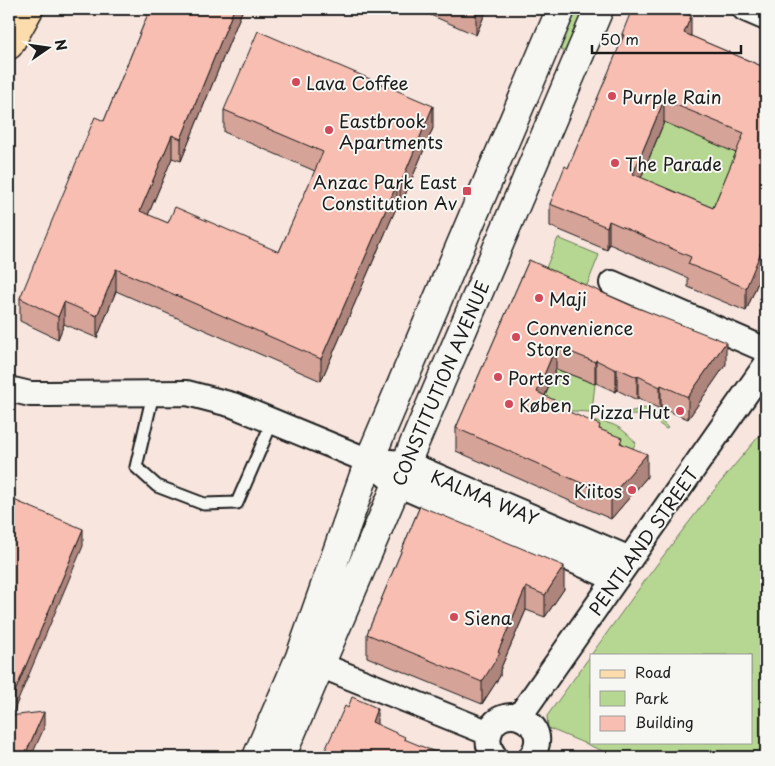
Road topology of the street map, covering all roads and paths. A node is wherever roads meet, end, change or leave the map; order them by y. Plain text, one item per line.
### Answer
1 (30, 9) edge
2 (560, 9) edge
3 (598, 9) edge
4 (745, 9) edge
5 (766, 18) edge
6 (9, 45) edge
7 (612, 282) dead end
8 (766, 350) edge
9 (766, 365) edge
10 (9, 390) edge
11 (153, 394) junction
12 (272, 422) junction
13 (369, 461) junction
14 (401, 473) junction
15 (630, 559) junction
16 (616, 578) junction
17 (320, 665) junction
18 (519, 717) junction
19 (489, 733) junction
20 (536, 756) edge
21 (257, 757) edge
22 (281, 757) edge
23 (494, 757) edge

1 - 6 main road
2 - 13 street, CONSTITUTION AVENUE
3 - 14 street, CONSTITUTION AVENUE
4 - 5 street
7 - 8 street
9 - 15 street, PENTLAND STREET
10 - 11 street
11 - 12 street
11 - 12 lane
12 - 13 street
13 - 14 street, KALMA WAY
13 - 21 street, CONSTITUTION AVENUE
14 - 15 street, KALMA WAY
14 - 16 street, KALMA WAY
14 - 17 street, CONSTITUTION AVENUE
15 - 16 street, PENTLAND STREET
16 - 18 street, PENTLAND STREET
17 - 19 street
17 - 22 street, CONSTITUTION AVENUE
18 - 19 street
18 - 20 street
19 - 23 street

